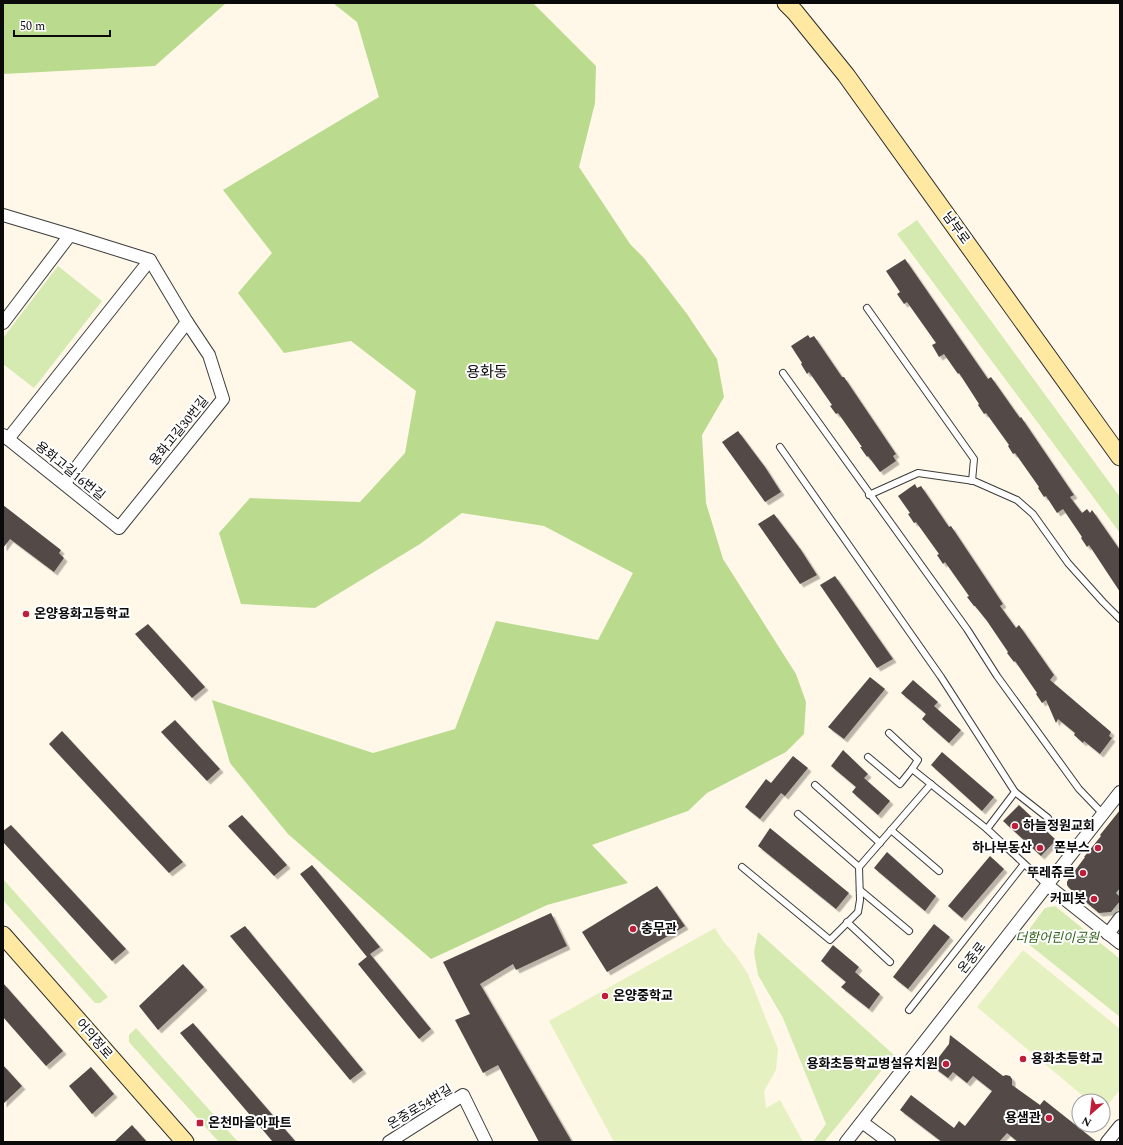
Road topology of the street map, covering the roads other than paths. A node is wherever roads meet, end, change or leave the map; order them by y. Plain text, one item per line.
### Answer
1 (786, 3) edge
2 (3, 215) edge
3 (70, 235) junction
4 (150, 260) junction
5 (867, 308) dead end
6 (187, 322) junction
7 (3, 323) edge
8 (783, 373) dead end
9 (6, 437) edge
10 (780, 447) dead end
11 (1120, 457) edge
12 (972, 481) junction
13 (64, 484) junction
14 (869, 495) junction
15 (119, 528) joint
16 (1120, 619) edge
17 (889, 733) dead end
18 (868, 757) dead end
19 (912, 769) junction
20 (931, 784) junction
21 (815, 785) dead end
22 (1015, 792) junction
23 (1120, 792) edge
24 (798, 814) dead end
25 (1103, 814) junction
26 (1048, 818) dead end
27 (987, 829) junction
28 (891, 830) junction
29 (880, 843) junction
30 (1024, 864) junction
31 (742, 867) dead end
32 (859, 867) junction
33 (939, 872) dead end
34 (1047, 885) junction
35 (860, 890) junction
36 (1120, 918) edge
37 (847, 922) junction
38 (909, 931) dead end
39 (1108, 934) junction
40 (3, 935) edge
41 (1120, 943) edge
42 (890, 962) dead end
43 (909, 1010) dead end
44 (862, 1122) junction
45 (1120, 1126) edge
46 (185, 1142) edge
47 (389, 1142) edge
48 (486, 1142) edge
49 (846, 1142) edge
50 (889, 1142) edge
51 (1107, 1142) edge

1 - 11 street, 남부로
2 - 3 street
3 - 4 street
3 - 7 street
4 - 6 street, 용화고길30번길
4 - 9 street
5 - 12 lane
6 - 13 street
6 - 15 street, 용화고길30번길
8 - 14 lane
9 - 13 street, 용화고길16번길
10 - 22 lane
12 - 14 lane
12 - 16 lane
13 - 15 street, 용화고길16번길
14 - 25 lane
17 - 19 lane
18 - 19 lane
19 - 20 lane
20 - 27 lane
20 - 28 lane
21 - 29 lane
22 - 26 lane
22 - 27 lane
23 - 25 street, 온중로
24 - 32 lane
25 - 34 street, 온중로
27 - 30 lane
28 - 29 lane
28 - 33 lane
29 - 32 lane
30 - 34 lane
30 - 43 lane
31 - 37 lane
32 - 35 lane
34 - 39 street
34 - 44 street, 온중로
35 - 37 lane
35 - 38 lane
36 - 39 street
37 - 42 lane
39 - 41 street
40 - 46 street, 어의정로
44 - 49 street, 온중로
44 - 50 street
45 - 51 street
47 - 48 street, 온중로54번길

